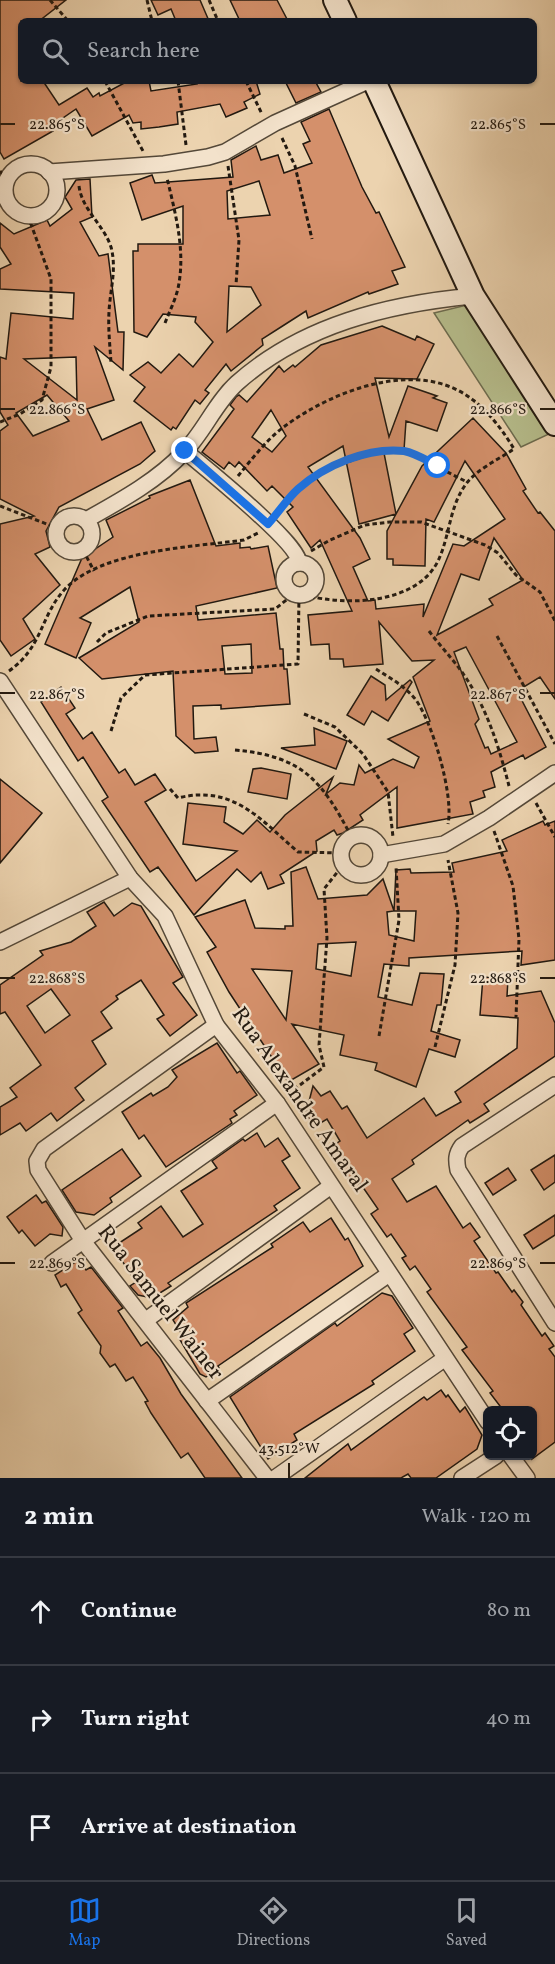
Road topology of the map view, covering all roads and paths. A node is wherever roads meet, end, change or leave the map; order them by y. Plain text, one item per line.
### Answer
1 (50, 0) edge
2 (147, 0) edge
3 (209, 0) edge
4 (335, 0) edge
5 (65, 18) edge
6 (151, 18) edge
7 (217, 18) edge
8 (344, 18) edge
9 (107, 84) edge
10 (178, 84) edge
11 (248, 84) edge
12 (361, 84) edge
13 (375, 84) edge
14 (271, 125) junction
15 (225, 152) junction
16 (189, 161) junction
17 (157, 164) junction
18 (76, 169) junction
19 (49, 172) junction
20 (4, 176) edge
21 (3, 199) edge
22 (28, 216) junction
23 (312, 239) dead end
24 (236, 285) dead end
25 (472, 296) junction
26 (165, 323) dead end
27 (111, 363) dead end
28 (0, 422) edge
29 (555, 424) edge
30 (185, 451) junction
31 (467, 482) junction
32 (227, 488) junction
33 (0, 506) edge
34 (87, 520) junction
35 (268, 524) junction
36 (57, 528) junction
37 (447, 531) junction
38 (83, 550) junction
39 (299, 560) junction
40 (94, 571) junction
41 (299, 595) junction
42 (555, 621) edge
43 (429, 631) dead end
44 (497, 636) dead end
45 (97, 642) dead end
46 (376, 669) dead end
47 (0, 679) edge
48 (304, 714) dead end
49 (111, 731) dead end
50 (555, 744) edge
51 (235, 750) dead end
52 (555, 773) edge
53 (170, 789) dead end
54 (530, 791) junction
55 (513, 802) junction
56 (489, 818) junction
57 (555, 837) edge
58 (352, 838) junction
59 (444, 844) junction
60 (388, 854) junction
61 (342, 859) junction
62 (129, 878) junction
63 (0, 942) edge
64 (516, 1017) dead end
65 (216, 1025) junction
66 (379, 1036) dead end
67 (435, 1047) dead end
68 (555, 1085) edge
69 (277, 1103) junction
70 (331, 1186) junction
71 (82, 1241) junction
72 (52, 1263) dead end
73 (389, 1274) junction
74 (146, 1320) junction
75 (555, 1323) edge
76 (444, 1359) junction
77 (207, 1401) junction
78 (483, 1415) edge
79 (489, 1460) edge
80 (514, 1460) edge
81 (267, 1478) edge
82 (275, 1478) edge
83 (462, 1478) edge
84 (527, 1478) edge

1 - 5 path
2 - 6 path
3 - 7 path
4 - 8 street
9 - 17 path
10 - 16 path
11 - 14 path
12 - 14 street
13 - 25 street
14 - 15 street
14 - 23 path
15 - 16 street
15 - 24 path
16 - 17 street
17 - 18 street
17 - 26 path
18 - 19 street
18 - 27 path
19 - 20 street
19 - 22 street
20 - 21 street
21 - 22 street
22 - 28 path
25 - 29 street
25 - 30 street
30 - 32 street
30 - 34 street
31 - 32 path
31 - 35 path
31 - 37 path
32 - 35 street
33 - 36 path
34 - 36 street
34 - 38 street
35 - 39 street
35 - 40 path
36 - 38 street
37 - 39 path
37 - 41 path
37 - 42 path
38 - 40 path
39 - 41 street
39 - 41 street
40 - 47 path
41 - 45 path
41 - 49 path
43 - 55 path
44 - 50 path
46 - 59 path
47 - 62 street, Rua Alexandre Amaral
48 - 60 path
51 - 58 path
52 - 54 street
53 - 61 path
54 - 55 street
54 - 57 path
55 - 56 street
56 - 59 street
56 - 64 path
58 - 60 street
58 - 61 street
59 - 60 street
59 - 67 path
60 - 61 street
60 - 66 path
61 - 69 path
62 - 63 street
62 - 65 street, Rua Alexandre Amaral
65 - 69 street, Rua Alexandre Amaral
65 - 71 street, Rua Samuel Wainer
68 - 75 street
69 - 70 street, Rua Alexandre Amaral
69 - 71 street
70 - 73 street, Rua Alexandre Amaral
70 - 74 street
71 - 72 street
71 - 74 street, Rua Samuel Wainer
73 - 76 street, Rua Alexandre Amaral
73 - 77 street
74 - 77 street, Rua Samuel Wainer
76 - 78 street, Rua Alexandre Amaral
76 - 82 street
77 - 81 street, Rua Samuel Wainer
79 - 83 street
80 - 84 street

